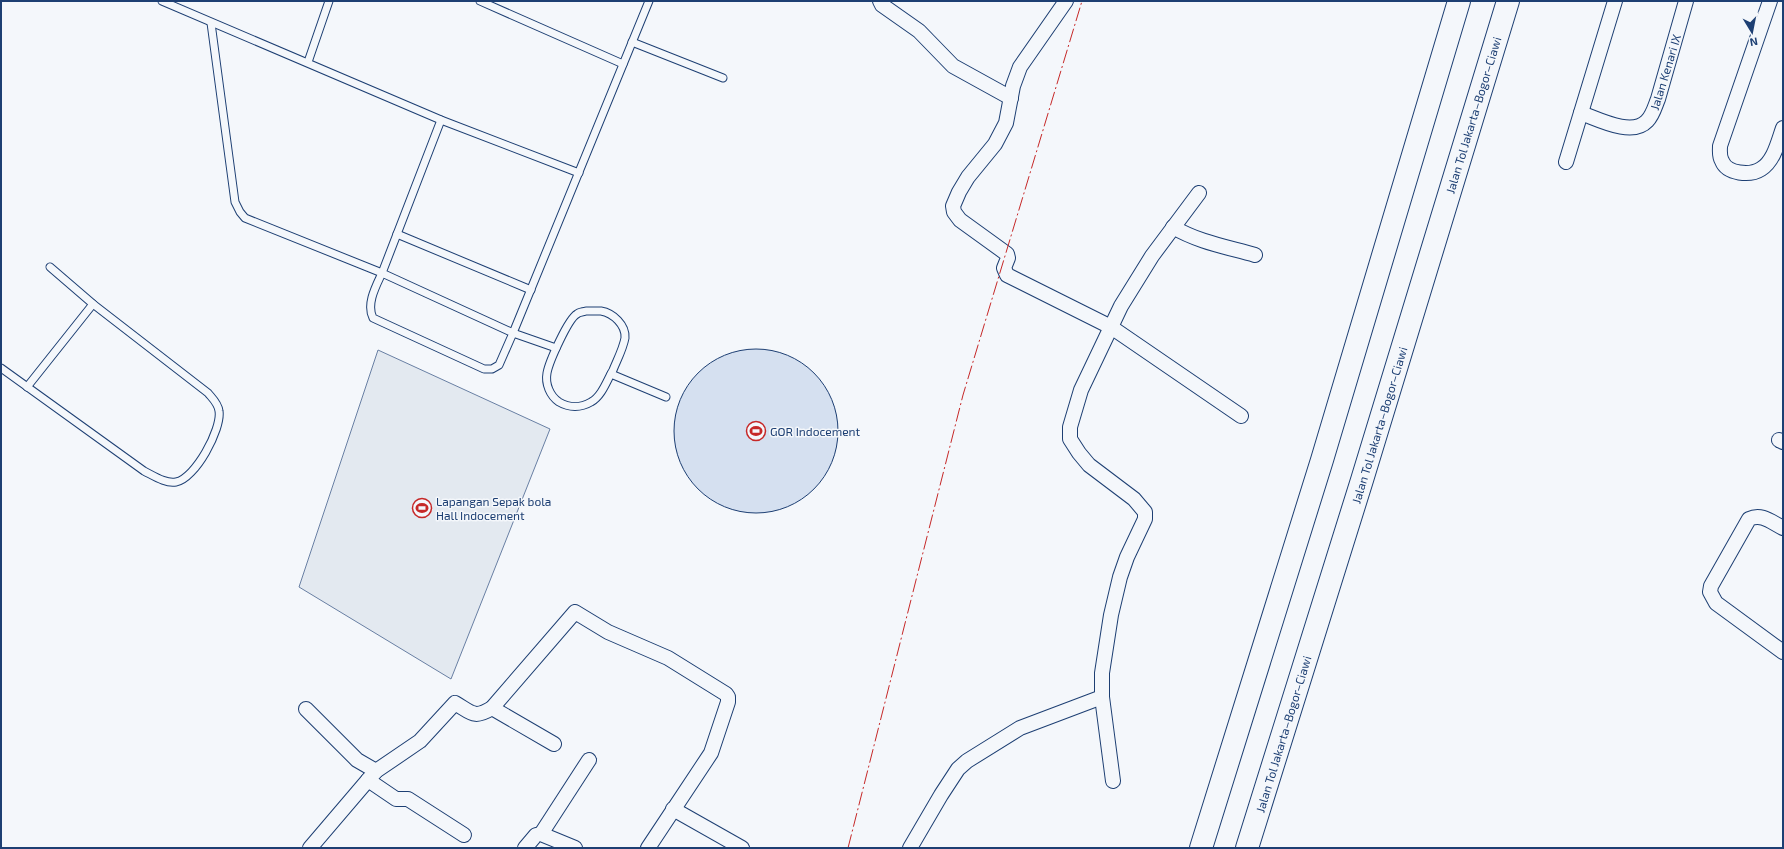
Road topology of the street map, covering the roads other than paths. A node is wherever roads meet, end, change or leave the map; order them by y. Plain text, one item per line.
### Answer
1 (162, 1) edge
2 (329, 1) edge
3 (480, 1) edge
4 (649, 1) edge
5 (880, 1) edge
6 (1066, 1) edge
7 (1459, 1) edge
8 (1508, 1) edge
9 (1615, 1) edge
10 (1686, 1) edge
11 (1770, 1) edge
12 (211, 23) junction
13 (632, 42) junction
14 (308, 62) junction
15 (623, 64) junction
16 (723, 78) dead end
17 (1011, 98) junction
18 (1581, 113) junction
19 (442, 120) junction
20 (1783, 128) edge
21 (1566, 162) dead end
22 (579, 173) junction
23 (1199, 193) dead end
24 (1173, 226) junction
25 (397, 234) junction
26 (1256, 255) dead end
27 (50, 267) dead end
28 (382, 273) junction
29 (531, 290) junction
30 (93, 304) junction
31 (1112, 327) junction
32 (513, 332) junction
33 (556, 348) junction
34 (1, 368) edge
35 (611, 374) junction
36 (28, 387) junction
37 (666, 397) dead end
38 (1241, 416) dead end
39 (1783, 528) edge
40 (1783, 652) edge
41 (1102, 697) junction
42 (492, 708) junction
43 (306, 709) dead end
44 (554, 744) dead end
45 (589, 760) dead end
46 (372, 776) junction
47 (1113, 781) dead end
48 (673, 809) junction
49 (542, 834) junction
50 (464, 835) dead end
51 (310, 848) edge
52 (525, 848) edge
53 (575, 848) edge
54 (648, 848) edge
55 (742, 848) edge
56 (910, 848) edge
57 (1201, 848) edge
58 (1247, 848) edge

1 - 12 lane
2 - 14 lane
3 - 15 lane
4 - 13 lane
5 - 17 street
6 - 17 street
7 - 57 highway
8 - 58 highway, Jalan Tol Jakarta–Bogor–Ciawi
9 - 18 street
10 - 18 street, Jalan Kenari IX
11 - 20 street
12 - 14 lane
12 - 28 lane
13 - 15 lane
13 - 16 lane
14 - 19 lane
15 - 22 lane
17 - 31 street
18 - 21 street
19 - 22 lane
19 - 25 lane
22 - 29 lane
23 - 24 street
24 - 26 street
24 - 31 street
25 - 28 lane
25 - 29 lane
27 - 30 lane
28 - 32 lane
28 - 32 lane
29 - 32 lane
30 - 36 lane
30 - 36 lane
31 - 38 street
31 - 41 street
32 - 33 lane
33 - 35 lane
33 - 35 lane
34 - 36 lane
35 - 37 lane
39 - 40 street
41 - 47 street
41 - 56 street
42 - 44 street
42 - 46 street
42 - 48 street
43 - 46 street
45 - 49 street
46 - 50 street
46 - 51 street
48 - 54 street
48 - 55 street
49 - 52 street
49 - 53 street

